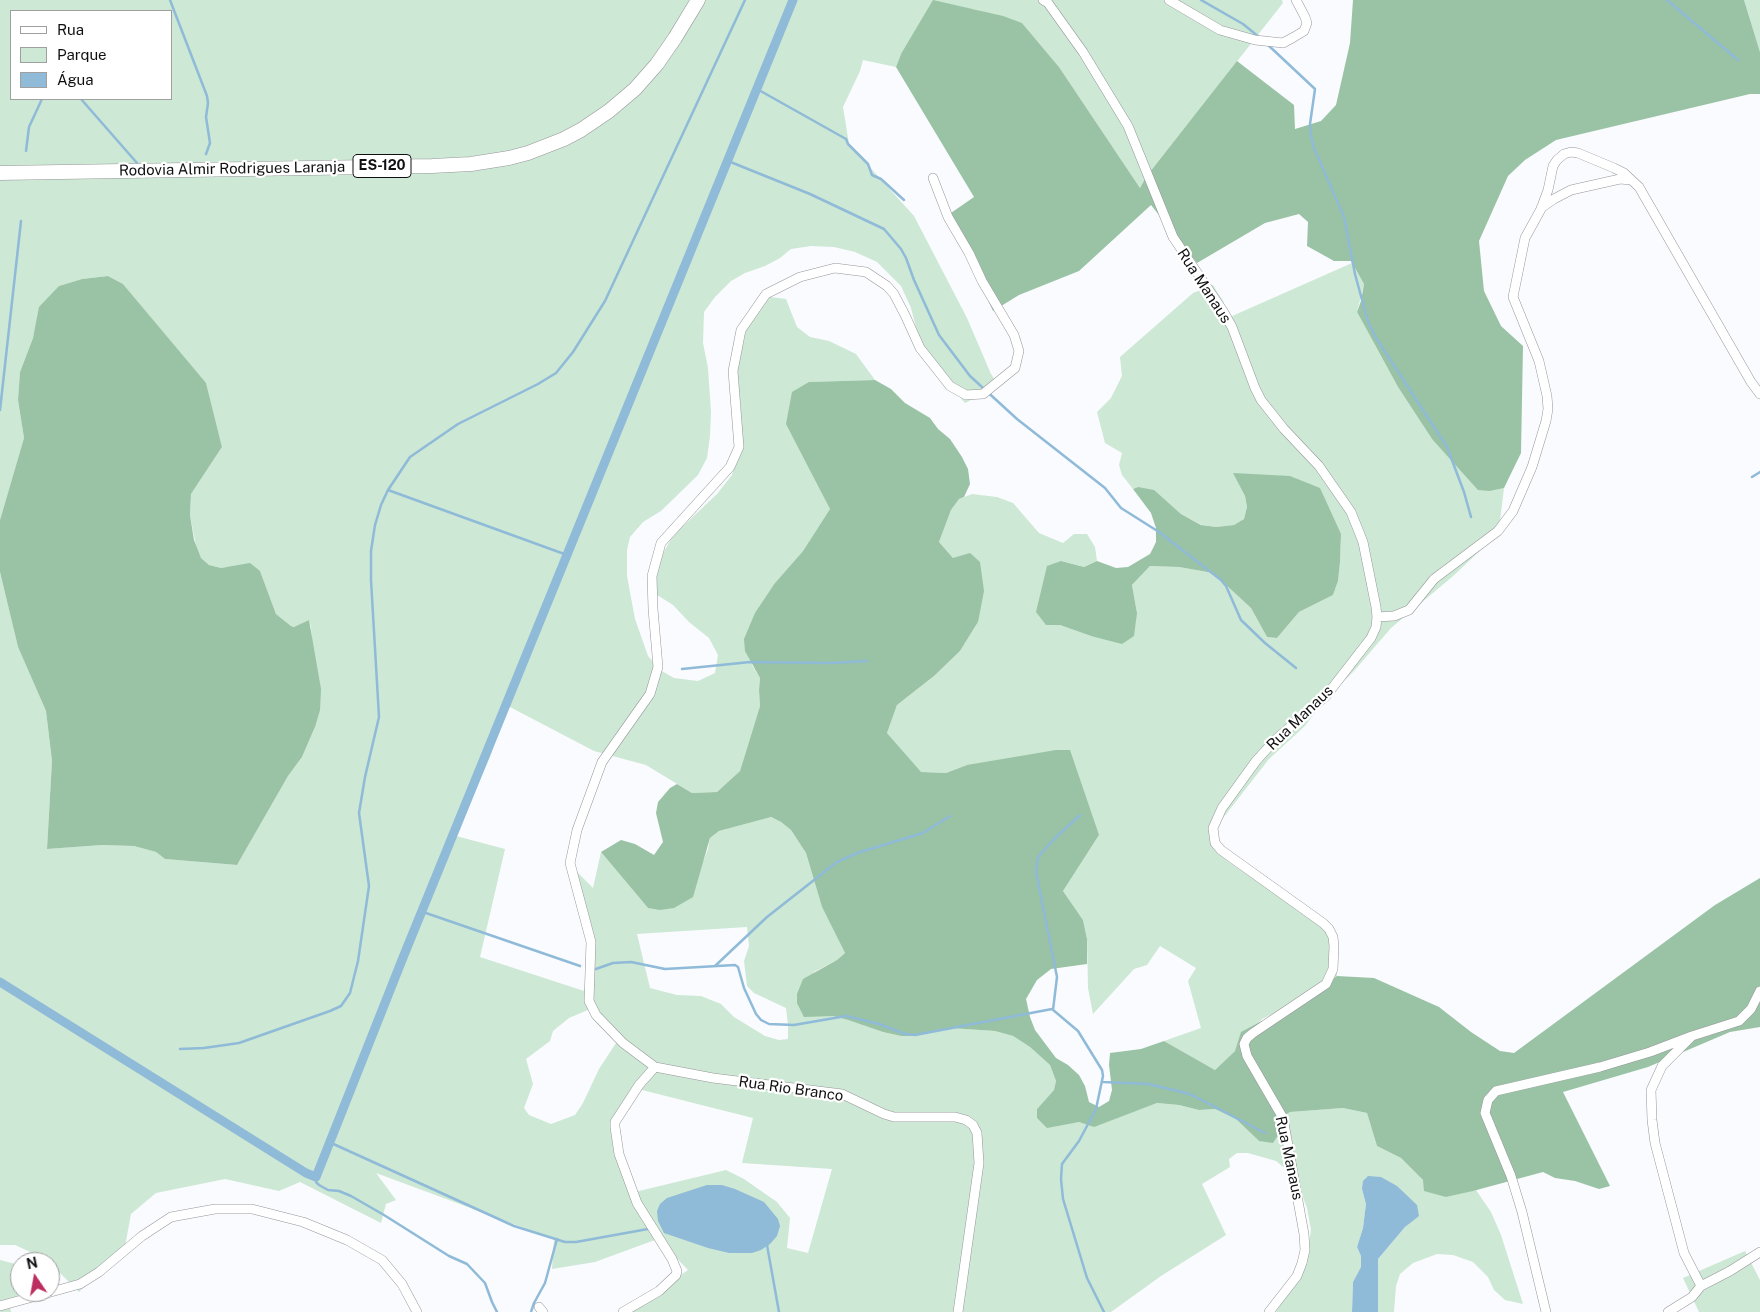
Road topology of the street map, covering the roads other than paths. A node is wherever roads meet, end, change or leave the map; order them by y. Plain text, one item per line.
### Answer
1 (698, 0) edge
2 (1042, 0) edge
3 (1169, 0) edge
4 (1296, 0) edge
5 (0, 173) edge
6 (933, 178) dead end
7 (1632, 180) junction
8 (1541, 209) junction
9 (1760, 394) edge
10 (1377, 617) junction
11 (1760, 991) edge
12 (1692, 1036) junction
13 (655, 1067) junction
14 (1760, 1252) edge
15 (1701, 1286) junction
16 (1692, 1297) junction
17 (0, 1306) edge
18 (417, 1312) edge
19 (624, 1312) edge
20 (958, 1312) edge
21 (1269, 1312) edge
22 (1546, 1312) edge
23 (1668, 1312) edge
24 (1681, 1312) edge

1 - 5 main road, Rodovia Almir Rodrigues Laranja / ES-120
2 - 10 street, Rua Manaus
3 - 4 street
6 - 13 street
7 - 8 street
7 - 8 street
7 - 9 street
8 - 10 street
10 - 21 street, Rua Manaus
11 - 12 street
12 - 15 street
12 - 22 street
13 - 19 street
13 - 20 street, Rua Rio Branco
14 - 15 street
15 - 16 street
16 - 23 street
16 - 24 street
17 - 18 street

